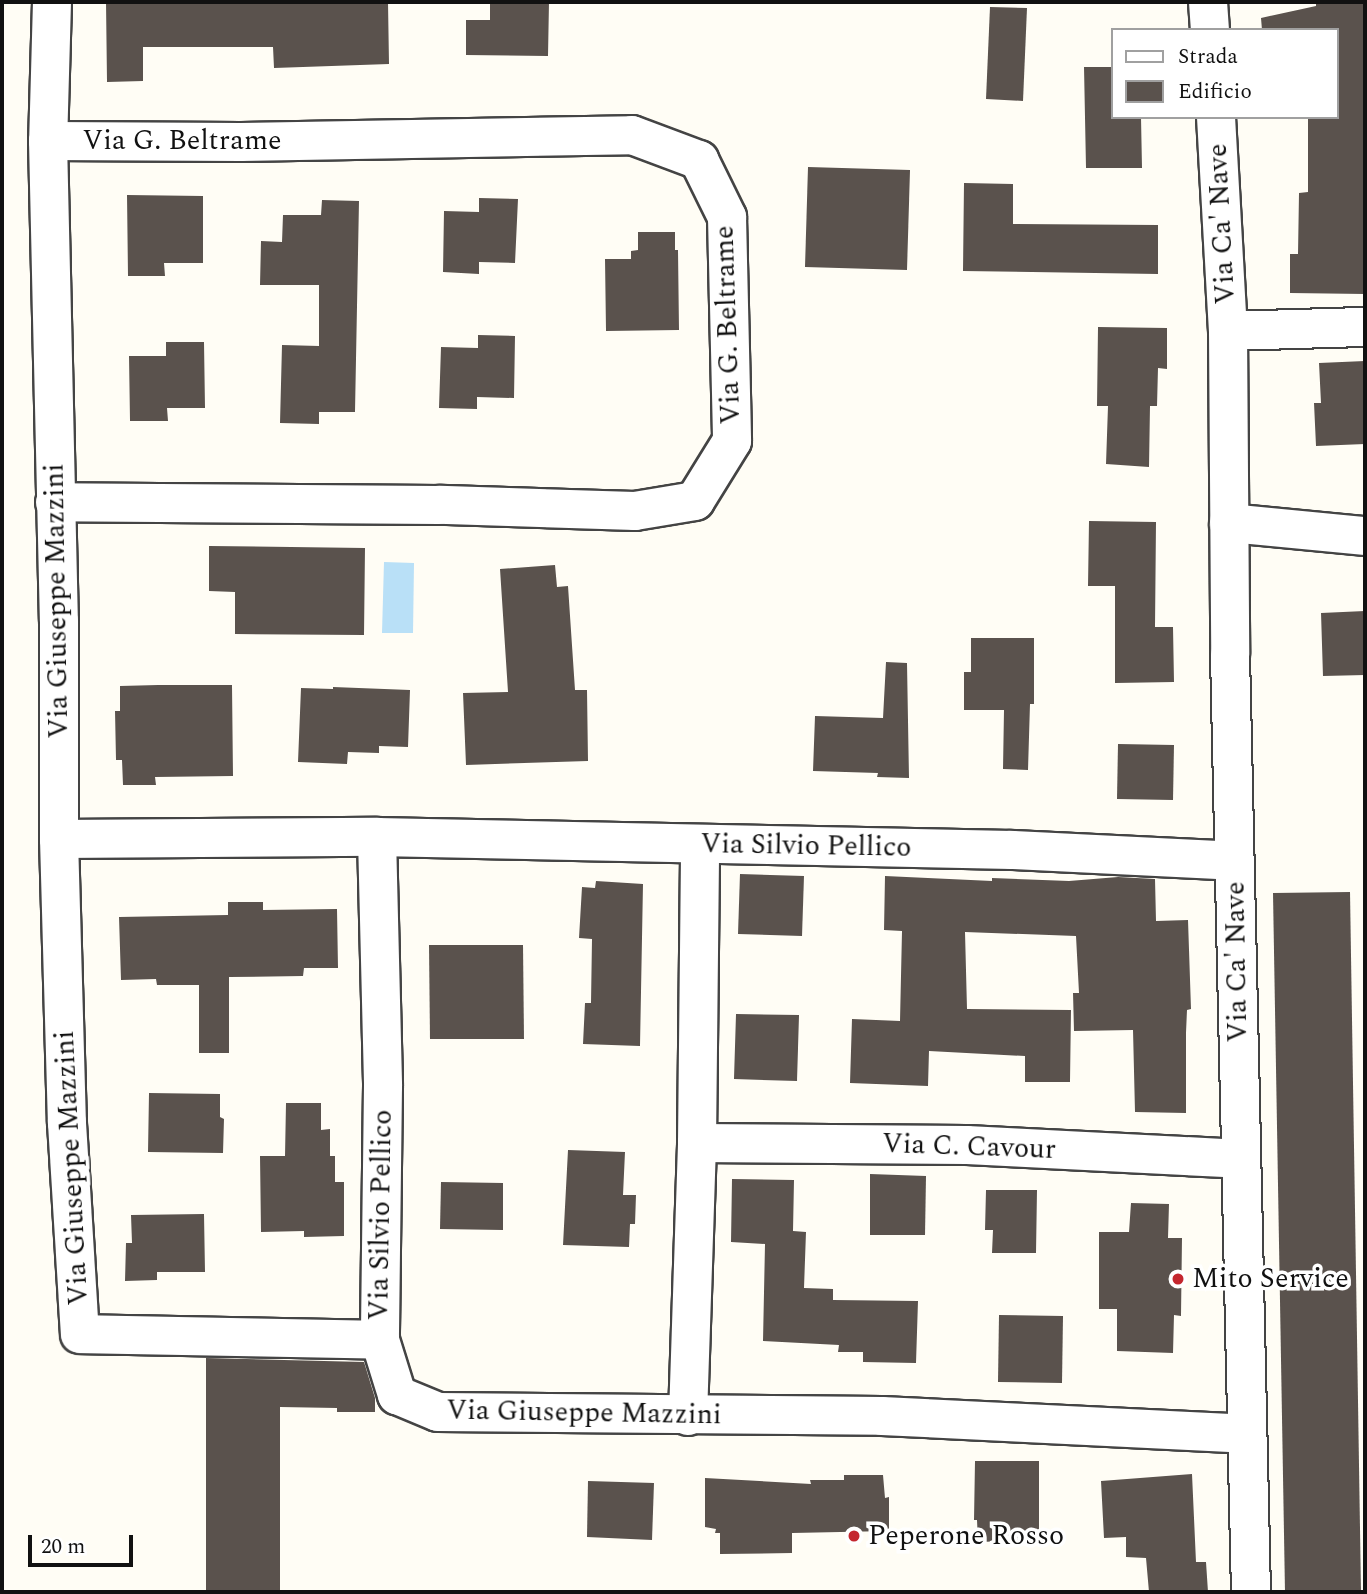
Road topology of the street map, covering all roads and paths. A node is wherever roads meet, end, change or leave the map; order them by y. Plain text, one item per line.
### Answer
1 (52, 2) edge
2 (1208, 2) edge
3 (1210, 28) edge
4 (1216, 119) edge
5 (48, 141) junction
6 (1365, 327) edge
7 (1228, 331) junction
8 (55, 502) junction
9 (1230, 523) junction
10 (1365, 536) edge
11 (377, 837) junction
12 (59, 839) junction
13 (700, 844) junction
14 (1235, 860) junction
15 (697, 1143) junction
16 (1241, 1159) junction
17 (380, 1340) junction
18 (688, 1416) junction
19 (1246, 1434) junction
20 (1251, 1592) edge

1 - 5 street, Via Giuseppe Mazzini
2 - 3 street
4 - 7 street, Via Ca' Nave
5 - 8 street, Via Giuseppe Mazzini
5 - 8 street, Via G. Beltrame
6 - 7 street, Via Ca' Nave
7 - 9 street, Via Ca' Nave
8 - 12 street, Via Giuseppe Mazzini
9 - 10 street
9 - 14 street, Via Ca' Nave
11 - 12 street, Via Silvio Pellico
11 - 13 street, Via Silvio Pellico
11 - 17 street, Via Silvio Pellico
12 - 17 street, Via Giuseppe Mazzini
13 - 14 street, Via Silvio Pellico
13 - 15 street
14 - 16 street, Via Ca' Nave
15 - 16 street, Via C. Cavour
15 - 18 street
16 - 19 street, Via Ca' Nave
17 - 18 street, Via Giuseppe Mazzini
18 - 19 street, Via Giuseppe Mazzini
19 - 20 street, Via Ca' Nave

